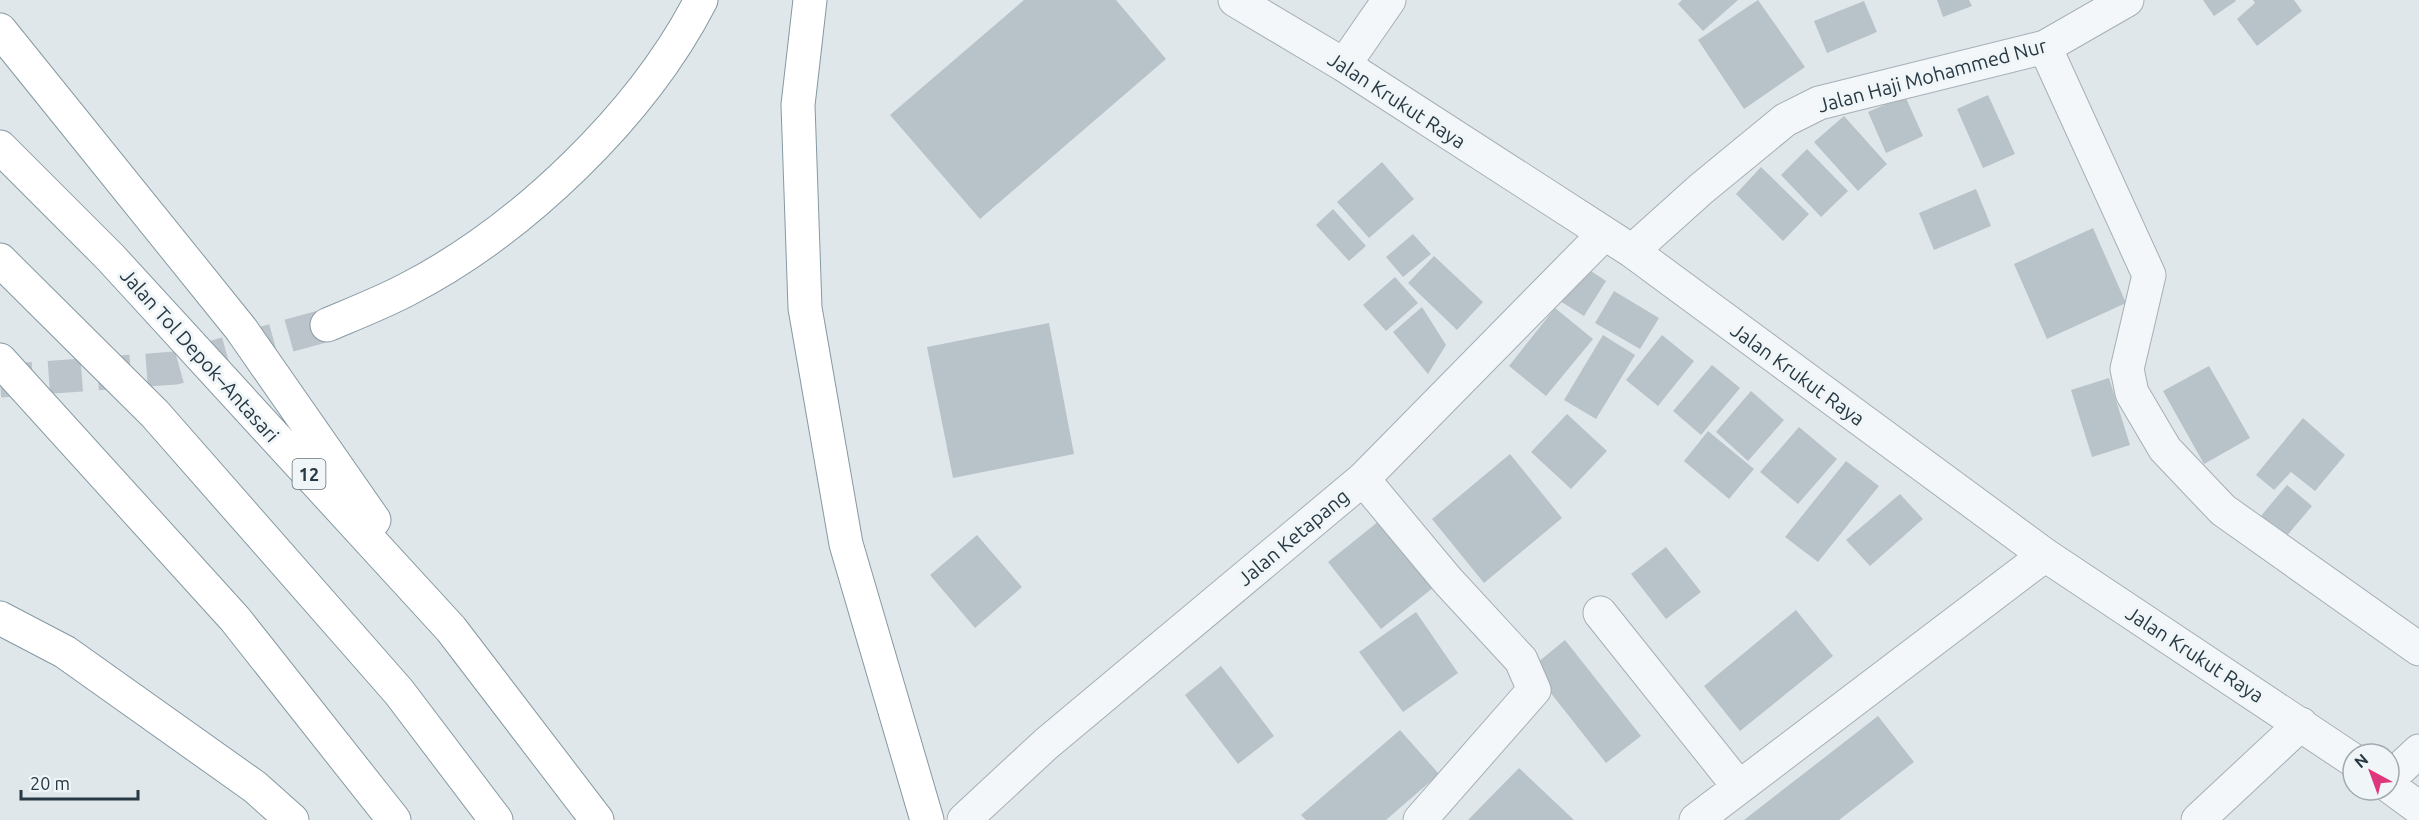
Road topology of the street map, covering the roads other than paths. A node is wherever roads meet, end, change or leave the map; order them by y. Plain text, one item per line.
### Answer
1 (701, 0) edge
2 (810, 0) edge
3 (1235, 0) edge
4 (2127, 0) edge
5 (1388, 2) edge
6 (0, 30) edge
7 (2045, 47) junction
8 (1351, 54) junction
9 (0, 147) edge
10 (1604, 234) junction
11 (1642, 242) junction
12 (0, 260) edge
13 (327, 325) tunnel mouth
14 (0, 360) edge
15 (1363, 479) junction
16 (2045, 555) junction
17 (1600, 613) dead end
18 (0, 618) edge
19 (451, 629) junction
20 (2419, 649) edge
21 (2301, 724) junction
22 (2419, 751) edge
23 (2341, 752) edge
24 (2401, 768) edge
25 (1739, 787) junction
26 (2401, 795) edge
27 (2419, 808) edge
28 (292, 820) edge
29 (394, 820) edge
30 (496, 820) edge
31 (597, 820) edge
32 (927, 820) edge
33 (964, 820) edge
34 (1420, 820) edge
35 (1696, 820) edge
36 (2198, 820) edge

1 - 13 highway
2 - 32 highway
3 - 8 street, Jalan Krukut Raya
4 - 7 street, Jalan Haji Mohammed Nur
5 - 8 street
6 - 19 highway
7 - 11 street, Jalan Haji Mohammed Nur
7 - 20 street
8 - 10 street, Jalan Krukut Raya
9 - 19 highway, Jalan Tol Depok–Antasari / 12
10 - 11 street, Jalan Krukut Raya
10 - 15 street, Jalan Ketapang
11 - 16 street, Jalan Krukut Raya
12 - 30 highway
14 - 29 highway
15 - 33 street, Jalan Ketapang
15 - 34 street
16 - 21 street, Jalan Krukut Raya
16 - 25 street
17 - 25 street
18 - 28 highway
19 - 31 highway, Jalan Tol Depok–Antasari / 12
21 - 23 street, Jalan Krukut Raya
21 - 36 street
22 - 24 street
25 - 35 street
26 - 27 street

